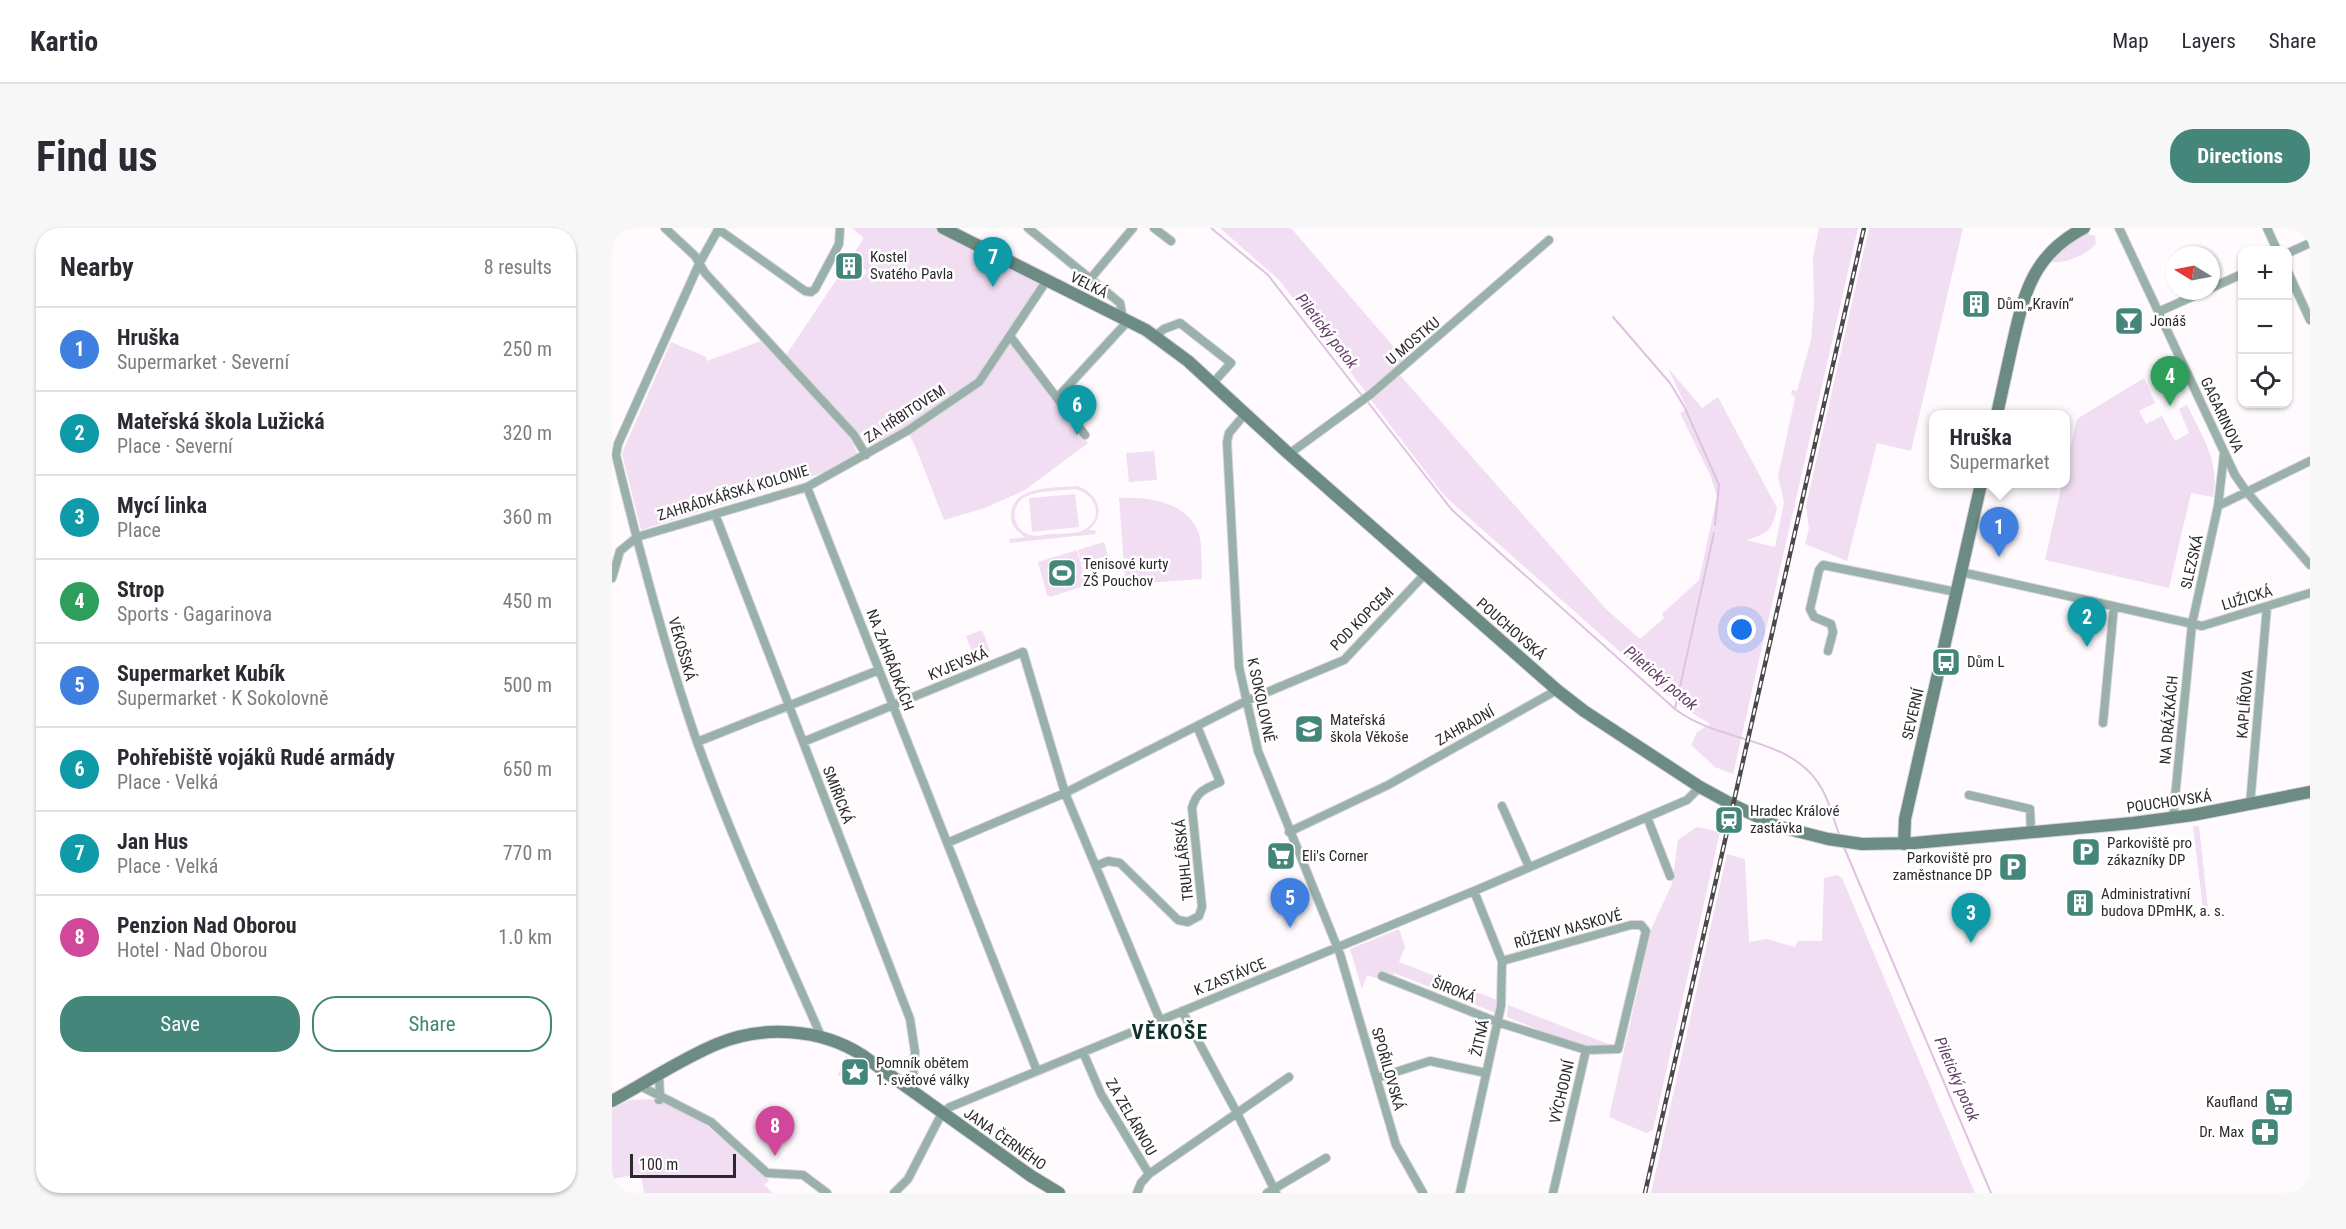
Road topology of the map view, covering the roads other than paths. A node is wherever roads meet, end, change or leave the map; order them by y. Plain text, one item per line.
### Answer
1 (665, 228) edge
2 (719, 228) edge
3 (840, 228) edge
4 (943, 228) edge
5 (1028, 228) edge
6 (1133, 228) edge
7 (1154, 228) edge
8 (2084, 228) edge
9 (2118, 228) edge
10 (2266, 228) edge
11 (1549, 240) dead end
12 (1171, 241) dead end
13 (2310, 243) edge
14 (2275, 246) edge
15 (2292, 251) edge
16 (699, 264) junction
17 (2238, 276) edge
18 (1091, 278) junction
19 (1047, 280) junction
20 (2292, 281) edge
21 (2220, 284) edge
22 (2185, 300) edge
23 (2158, 312) junction
24 (1126, 320) junction
25 (2310, 320) edge
26 (1010, 336) junction
27 (1155, 336) junction
28 (1213, 383) junction
29 (1057, 398) junction
30 (1998, 410) edge
31 (1245, 414) junction
32 (1085, 435) dead end
33 (2224, 452) junction
34 (1289, 454) junction
35 (866, 455) junction
36 (2310, 460) edge
37 (807, 487) junction
38 (1980, 488) edge
39 (2246, 491) junction
40 (2218, 506) junction
41 (715, 514) junction
42 (637, 537) junction
43 (2310, 566) edge
44 (1961, 572) junction
45 (1425, 574) junction
46 (612, 578) edge
47 (1956, 592) junction
48 (2310, 593) edge
49 (2114, 606) junction
50 (2267, 606) junction
51 (2192, 624) junction
52 (1828, 651) dead end
53 (879, 670) junction
54 (1557, 690) junction
55 (1246, 701) junction
56 (789, 705) junction
57 (893, 706) junction
58 (2103, 723) dead end
59 (1197, 726) junction
60 (697, 742) junction
61 (803, 742) junction
62 (1700, 786) junction
63 (2310, 792) edge
64 (1065, 793) junction
65 (1969, 795) dead end
66 (2250, 805) junction
67 (1502, 806) dead end
68 (1647, 817) junction
69 (2173, 818) junction
70 (1289, 832) junction
71 (2031, 832) junction
72 (947, 843) junction
73 (1904, 844) junction
74 (1095, 866) junction
75 (1529, 867) junction
76 (1670, 876) dead end
77 (1474, 891) junction
78 (1641, 925) joint
79 (1337, 947) junction
80 (1502, 961) junction
81 (1382, 976) dead end
82 (1182, 1011) junction
83 (1160, 1020) junction
84 (1497, 1022) junction
85 (821, 1036) junction
86 (1586, 1050) junction
87 (1083, 1052) junction
88 (1036, 1071) junction
89 (1486, 1073) junction
90 (659, 1075) junction
91 (1289, 1077) dead end
92 (1377, 1078) junction
93 (640, 1086) junction
94 (912, 1090) junction
95 (660, 1098) junction
96 (612, 1101) edge
97 (942, 1113) junction
98 (1237, 1113) junction
99 (1326, 1158) dead end
100 (1149, 1174) junction
101 (1273, 1191) edge
102 (827, 1193) edge
103 (894, 1193) edge
104 (1059, 1193) edge
105 (1137, 1193) edge
106 (1424, 1193) edge
107 (1460, 1193) edge
108 (1553, 1193) edge

1 - 16 street, ZA HŘBITOVEM
2 - 3 street
2 - 16 street, VĚKOŠSKÁ
4 - 19 street, VELKÁ
5 - 18 street
6 - 18 street
7 - 12 street
8 - 30 street
9 - 23 street, GAGARINOVA
10 - 14 street
11 - 34 street, U MOSTKU
13 - 15 street
16 - 35 street, ZA HŘBITOVEM
16 - 42 street, VĚKOŠSKÁ
17 - 21 street
18 - 24 street
19 - 24 street, VELKÁ
19 - 26 street, ZA HŘBITOVEM
20 - 25 street
22 - 23 street
23 - 33 street, GAGARINOVA
24 - 27 street, POUCHOVSKÁ
24 - 29 street
26 - 29 street
26 - 35 street, ZA HŘBITOVEM
27 - 28 street, POUCHOVSKÁ
27 - 28 street
28 - 31 street, POUCHOVSKÁ
29 - 32 street
31 - 34 street, POUCHOVSKÁ
31 - 55 street, K SOKOLOVNĚ
33 - 39 street, GAGARINOVA
33 - 40 street, SLEZSKÁ
34 - 45 street, POUCHOVSKÁ
35 - 37 street, ZAHRÁDKÁŘSKÁ KOLONIE
36 - 39 street
37 - 41 street, ZAHRÁDKÁŘSKÁ KOLONIE
37 - 53 street, NA ZAHRÁDKÁCH
38 - 44 street, SEVERNÍ
39 - 40 street
39 - 43 street, GAGARINOVA
40 - 51 street, SLEZSKÁ
41 - 42 street, ZAHRÁDKÁŘSKÁ KOLONIE
41 - 56 street, SMIŘICKÁ
42 - 46 street
42 - 60 street, VĚKOŠSKÁ
44 - 47 street, SEVERNÍ
44 - 49 street
45 - 54 street, POUCHOVSKÁ
45 - 55 street, POD KOPCEM
47 - 52 street
47 - 73 street, SEVERNÍ
48 - 50 street, LUŽICKÁ
49 - 51 street
49 - 58 street
50 - 51 street, LUŽICKÁ
50 - 66 street, KAPLÍŘOVA
51 - 69 street, NA DRÁŽKÁCH
53 - 56 street
53 - 57 street, NA ZAHRÁDKÁCH
54 - 62 street, POUCHOVSKÁ
54 - 70 street, ZAHRADNÍ
55 - 59 street
55 - 70 street, K SOKOLOVNĚ
56 - 60 street
56 - 61 street, SMIŘICKÁ
57 - 61 street, KYJEVSKÁ
57 - 64 street, KYJEVSKÁ
57 - 72 street, NA ZAHRÁDKÁCH
59 - 64 street
59 - 74 street, TRUHLÁŘSKÁ
60 - 85 street, VĚKOŠSKÁ
61 - 94 street, SMIŘICKÁ
62 - 68 street, K ZASTÁVCE
62 - 73 street, POUCHOVSKÁ
63 - 66 street, POUCHOVSKÁ
64 - 72 street
64 - 74 street
65 - 71 street
66 - 69 street, POUCHOVSKÁ
67 - 75 street
68 - 75 street, K ZASTÁVCE
68 - 76 street
69 - 71 street, POUCHOVSKÁ
70 - 79 street, K SOKOLOVNĚ
71 - 73 street, POUCHOVSKÁ
72 - 88 street, NA ZAHRÁDKÁCH
74 - 83 street
75 - 77 street, K ZASTÁVCE
77 - 79 street, K ZASTÁVCE
77 - 80 street, ŽITNÁ
78 - 80 street, RŮŽENY NASKOVÉ
78 - 86 street, VÝCHODNÍ
79 - 82 street, K ZASTÁVCE
79 - 92 street, SPOŘILOVSKÁ
80 - 84 street, ŽITNÁ
81 - 84 street, ŠIROKÁ
82 - 83 street, K ZASTÁVCE
82 - 98 street
83 - 87 street, K ZASTÁVCE
84 - 86 street, ŠIROKÁ
84 - 89 street, ŽITNÁ
85 - 90 street, JANA ČERNÉHO
85 - 94 street, JANA ČERNÉHO
86 - 108 street, VÝCHODNÍ
87 - 88 street, K ZASTÁVCE
87 - 100 street, ZA ZELÁRNOU
88 - 97 street, K ZASTÁVCE
89 - 92 street
89 - 107 street, ŽITNÁ
90 - 93 street, JANA ČERNÉHO
90 - 95 street
91 - 98 street
92 - 106 street, SPOŘILOVSKÁ
93 - 95 street
93 - 96 street, JANA ČERNÉHO
94 - 97 street, JANA ČERNÉHO
95 - 102 street
97 - 103 street
97 - 104 street, JANA ČERNÉHO
98 - 100 street
98 - 101 street
99 - 101 street
100 - 105 street, ZA ZELÁRNOU

